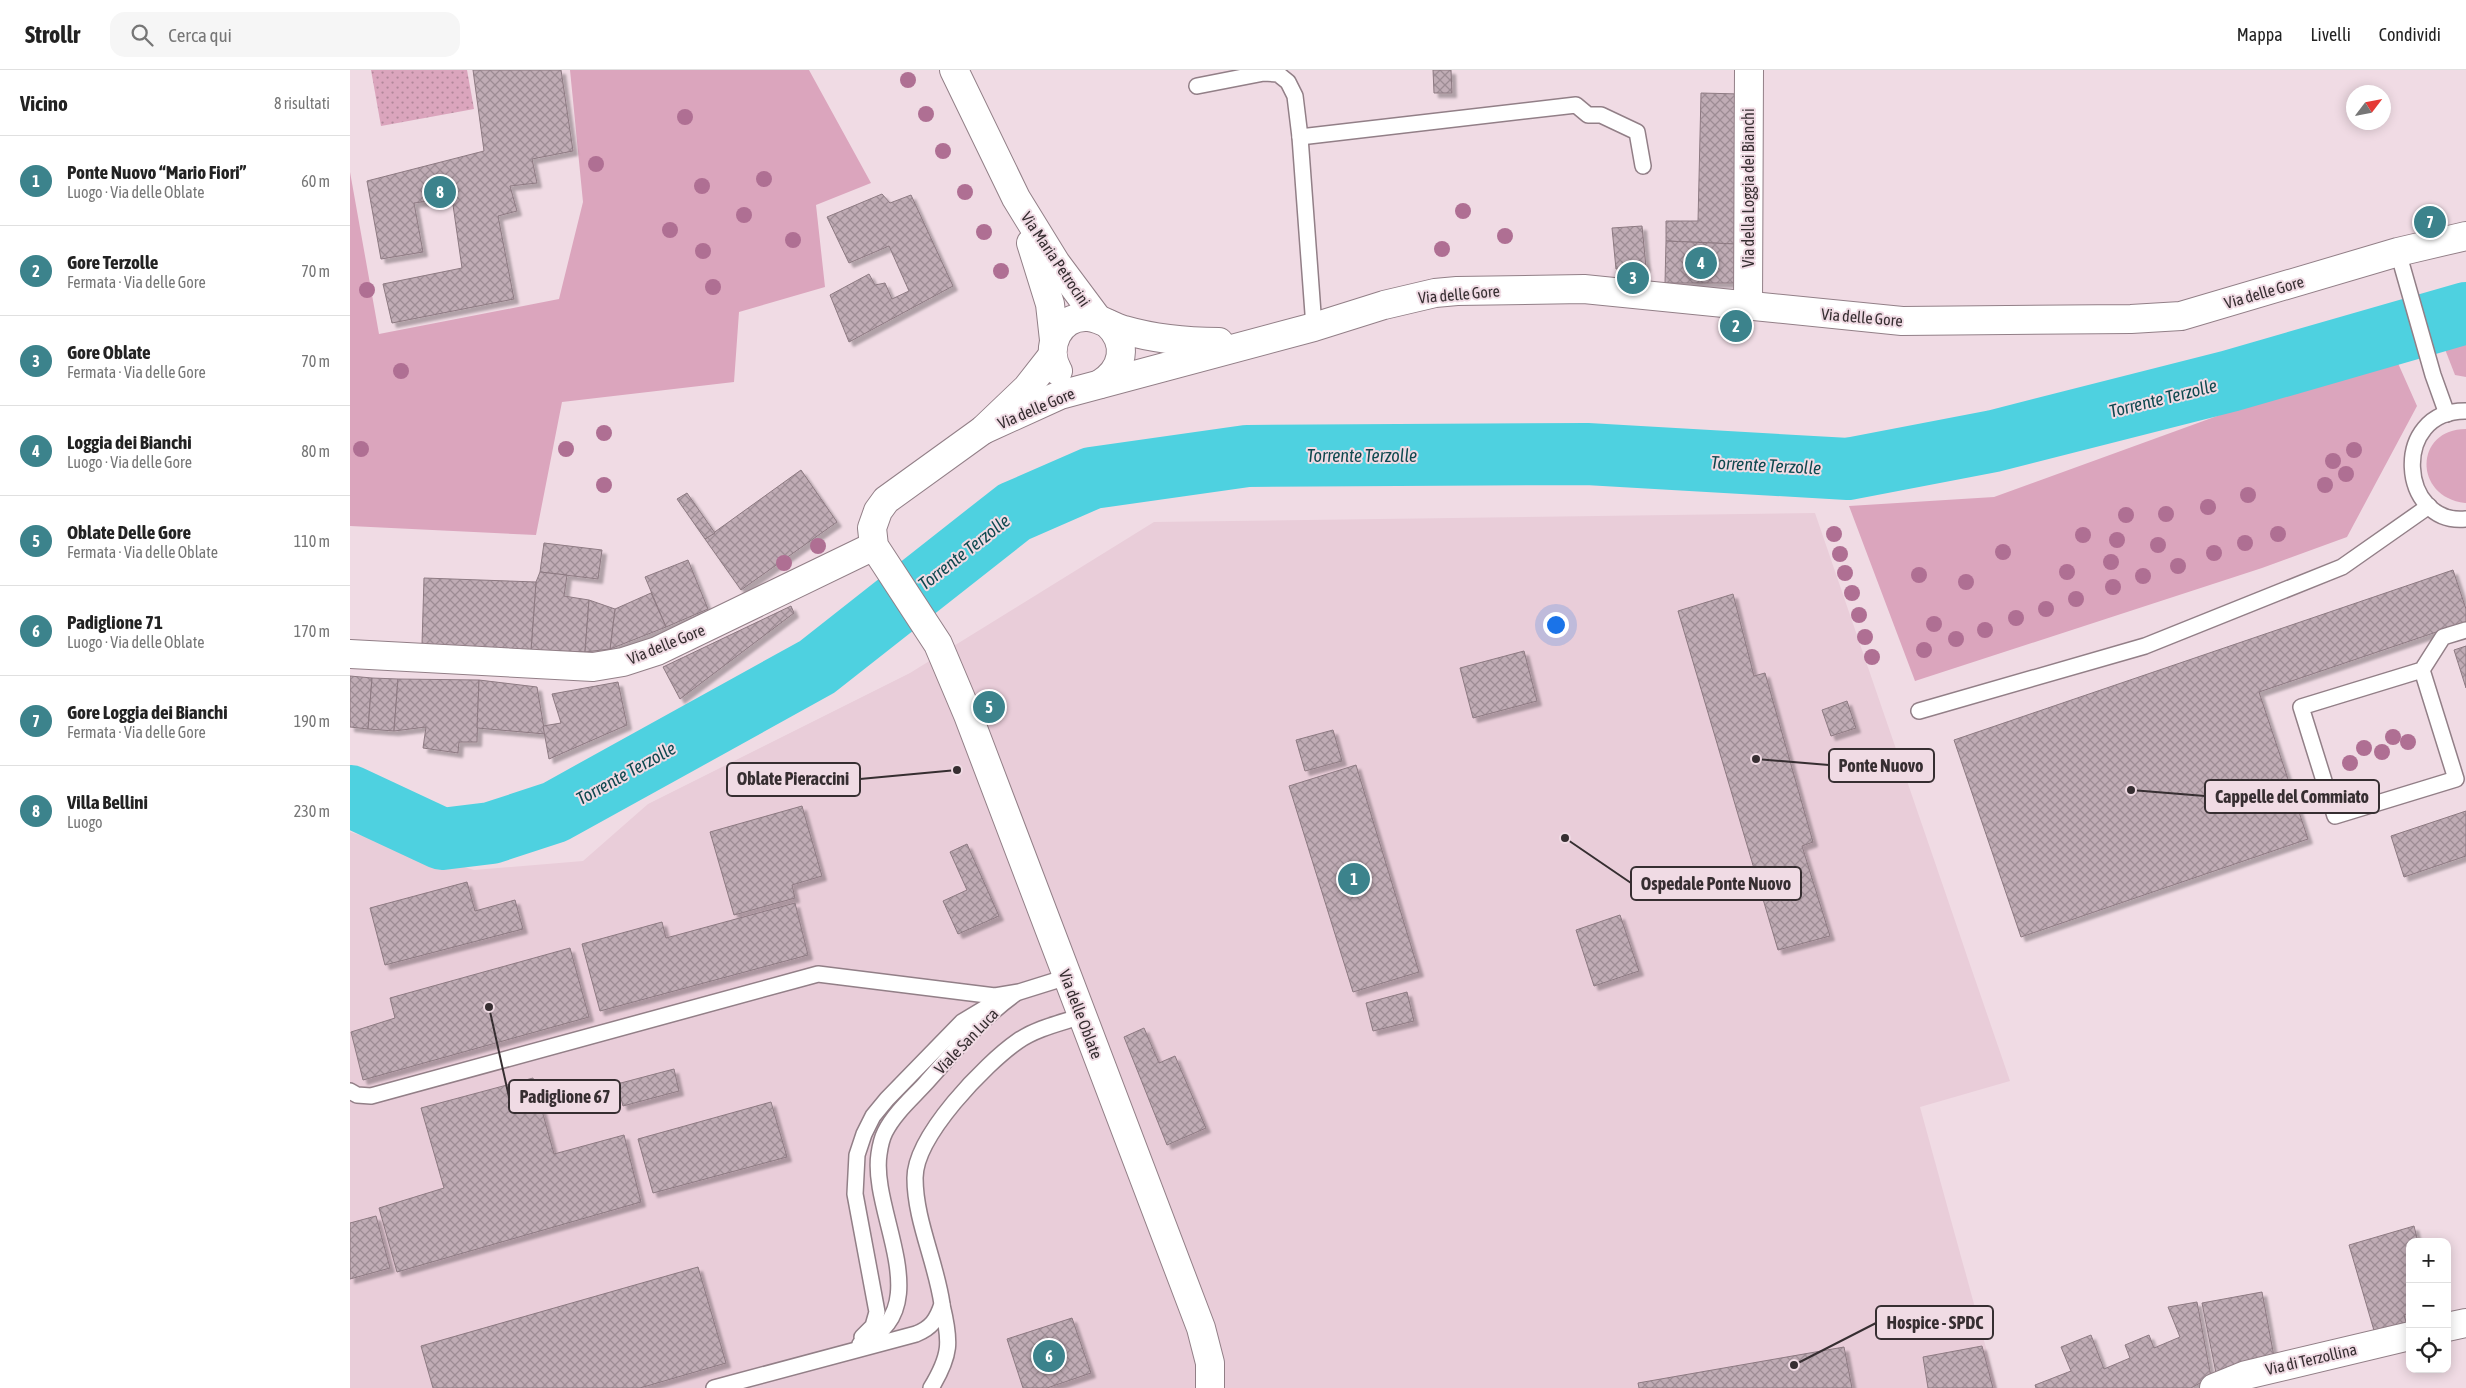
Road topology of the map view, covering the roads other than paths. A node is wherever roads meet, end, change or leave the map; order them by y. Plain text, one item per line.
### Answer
1 (954, 70) edge
2 (1749, 70) edge
3 (1197, 86) dead end
4 (1300, 137) junction
5 (1643, 166) dead end
6 (1016, 198) junction
7 (2466, 236) edge
8 (2398, 252) junction
9 (1748, 307) junction
10 (1103, 321) junction
11 (1314, 327) junction
12 (1256, 342) junction
13 (1053, 348) junction
14 (1094, 386) junction
15 (2466, 411) edge
16 (2447, 414) junction
17 (983, 430) junction
18 (2429, 506) junction
19 (2466, 519) edge
20 (878, 552) junction
21 (2466, 630) edge
22 (350, 654) edge
23 (2422, 670) junction
24 (1919, 711) dead end
25 (1067, 977) junction
26 (1018, 992) junction
27 (1082, 1016) junction
28 (350, 1091) edge
29 (942, 1304) junction
30 (2466, 1323) edge
31 (2451, 1326) edge
32 (2406, 1337) edge
33 (849, 1349) junction
34 (831, 1357) junction
35 (714, 1388) edge
36 (931, 1388) edge
37 (1210, 1388) edge
38 (2214, 1388) edge

1 - 6 street, Via Maria Petrocini
2 - 9 street, Via della Loggia dei Bianchi
3 - 4 lane
4 - 5 lane
4 - 11 lane
6 - 10 street, Via Maria Petrocini
6 - 13 street, Via Maria Petrocini
7 - 8 street, Via delle Gore
8 - 9 street, Via delle Gore
8 - 16 lane
9 - 11 street, Via delle Gore
10 - 12 street, Via delle Gore
10 - 13 street, Via delle Gore
10 - 14 street, Via delle Gore
11 - 12 street, Via delle Gore
12 - 14 street, Via delle Gore
13 - 14 street, Via delle Gore
13 - 17 street, Via delle Gore
14 - 17 street, Via delle Gore
15 - 16 lane
16 - 18 lane
17 - 20 street, Via delle Gore
18 - 19 lane
18 - 24 lane
20 - 22 street, Via delle Gore
20 - 25 street, Via delle Oblate
21 - 23 lane
23 - 23 lane
25 - 26 lane
25 - 27 street, Via delle Oblate
26 - 28 lane
26 - 33 lane, Viale San Luca
26 - 33 lane, Viale San Luca
27 - 29 lane, Viale San Luca
27 - 37 street, Via delle Oblate
29 - 34 lane, Viale San Luca
29 - 36 lane
30 - 31 street
32 - 38 street, Via di Terzollina
33 - 34 lane, Viale San Luca
34 - 35 lane, Viale San Luca

